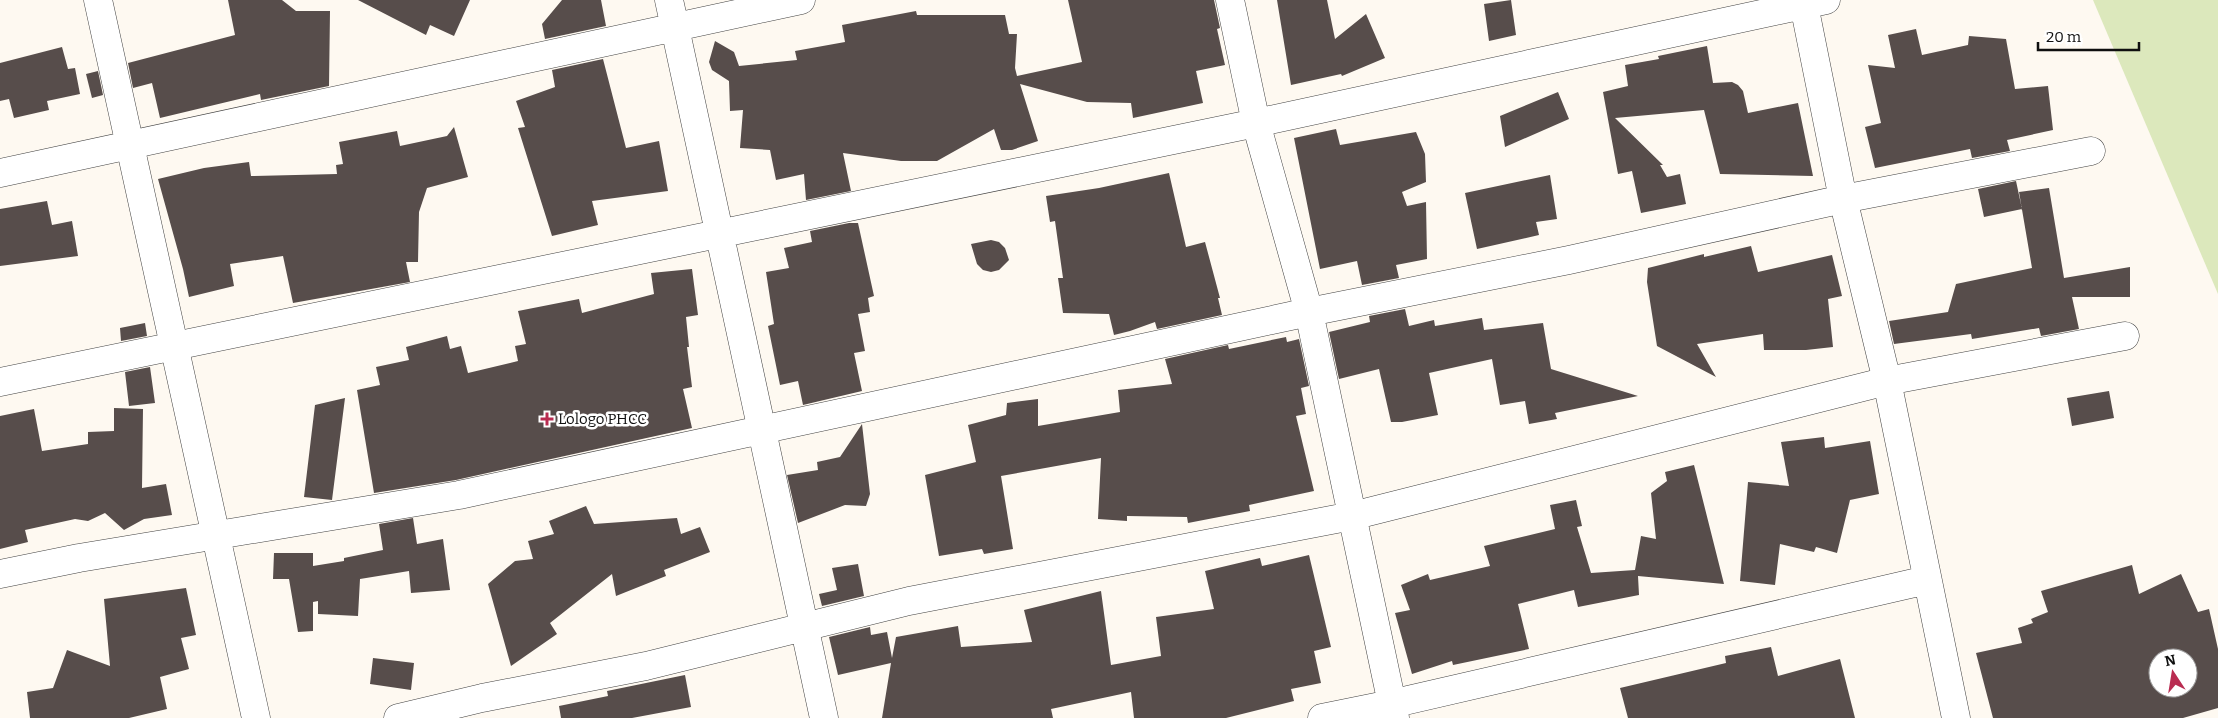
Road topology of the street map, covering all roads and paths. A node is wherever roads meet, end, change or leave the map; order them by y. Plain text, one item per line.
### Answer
1 (98, 0) edge
2 (669, 0) edge
3 (801, 0) edge
4 (1230, 0) edge
5 (1811, 2) edge
6 (675, 27) junction
7 (1256, 123) junction
8 (130, 145) junction
9 (2091, 151) dead end
10 (0, 173) edge
11 (1843, 199) junction
12 (720, 234) junction
13 (1309, 312) junction
14 (2125, 336) dead end
15 (174, 346) junction
16 (1887, 381) junction
17 (0, 382) edge
18 (762, 430) junction
19 (1352, 516) junction
20 (216, 536) junction
21 (0, 574) edge
22 (1927, 580) junction
23 (805, 627) junction
24 (1393, 711) edge
25 (256, 718) edge
26 (398, 718) edge
27 (824, 718) edge
28 (1322, 718) edge
29 (1956, 718) edge

1 - 8 street
2 - 6 street
3 - 6 street
4 - 7 street
5 - 7 street
5 - 11 street
6 - 8 street
6 - 12 street
7 - 12 street
7 - 13 street
8 - 10 street
8 - 15 street
9 - 11 street
11 - 13 street
11 - 16 street
12 - 15 street
12 - 18 street
13 - 18 street
13 - 19 street
14 - 16 street
15 - 17 street
15 - 20 street
16 - 19 street
16 - 22 street
18 - 20 street
18 - 23 street
19 - 23 street
19 - 24 street
20 - 21 street
20 - 25 street
22 - 24 street
22 - 29 street
23 - 26 street
23 - 27 street
24 - 28 street

